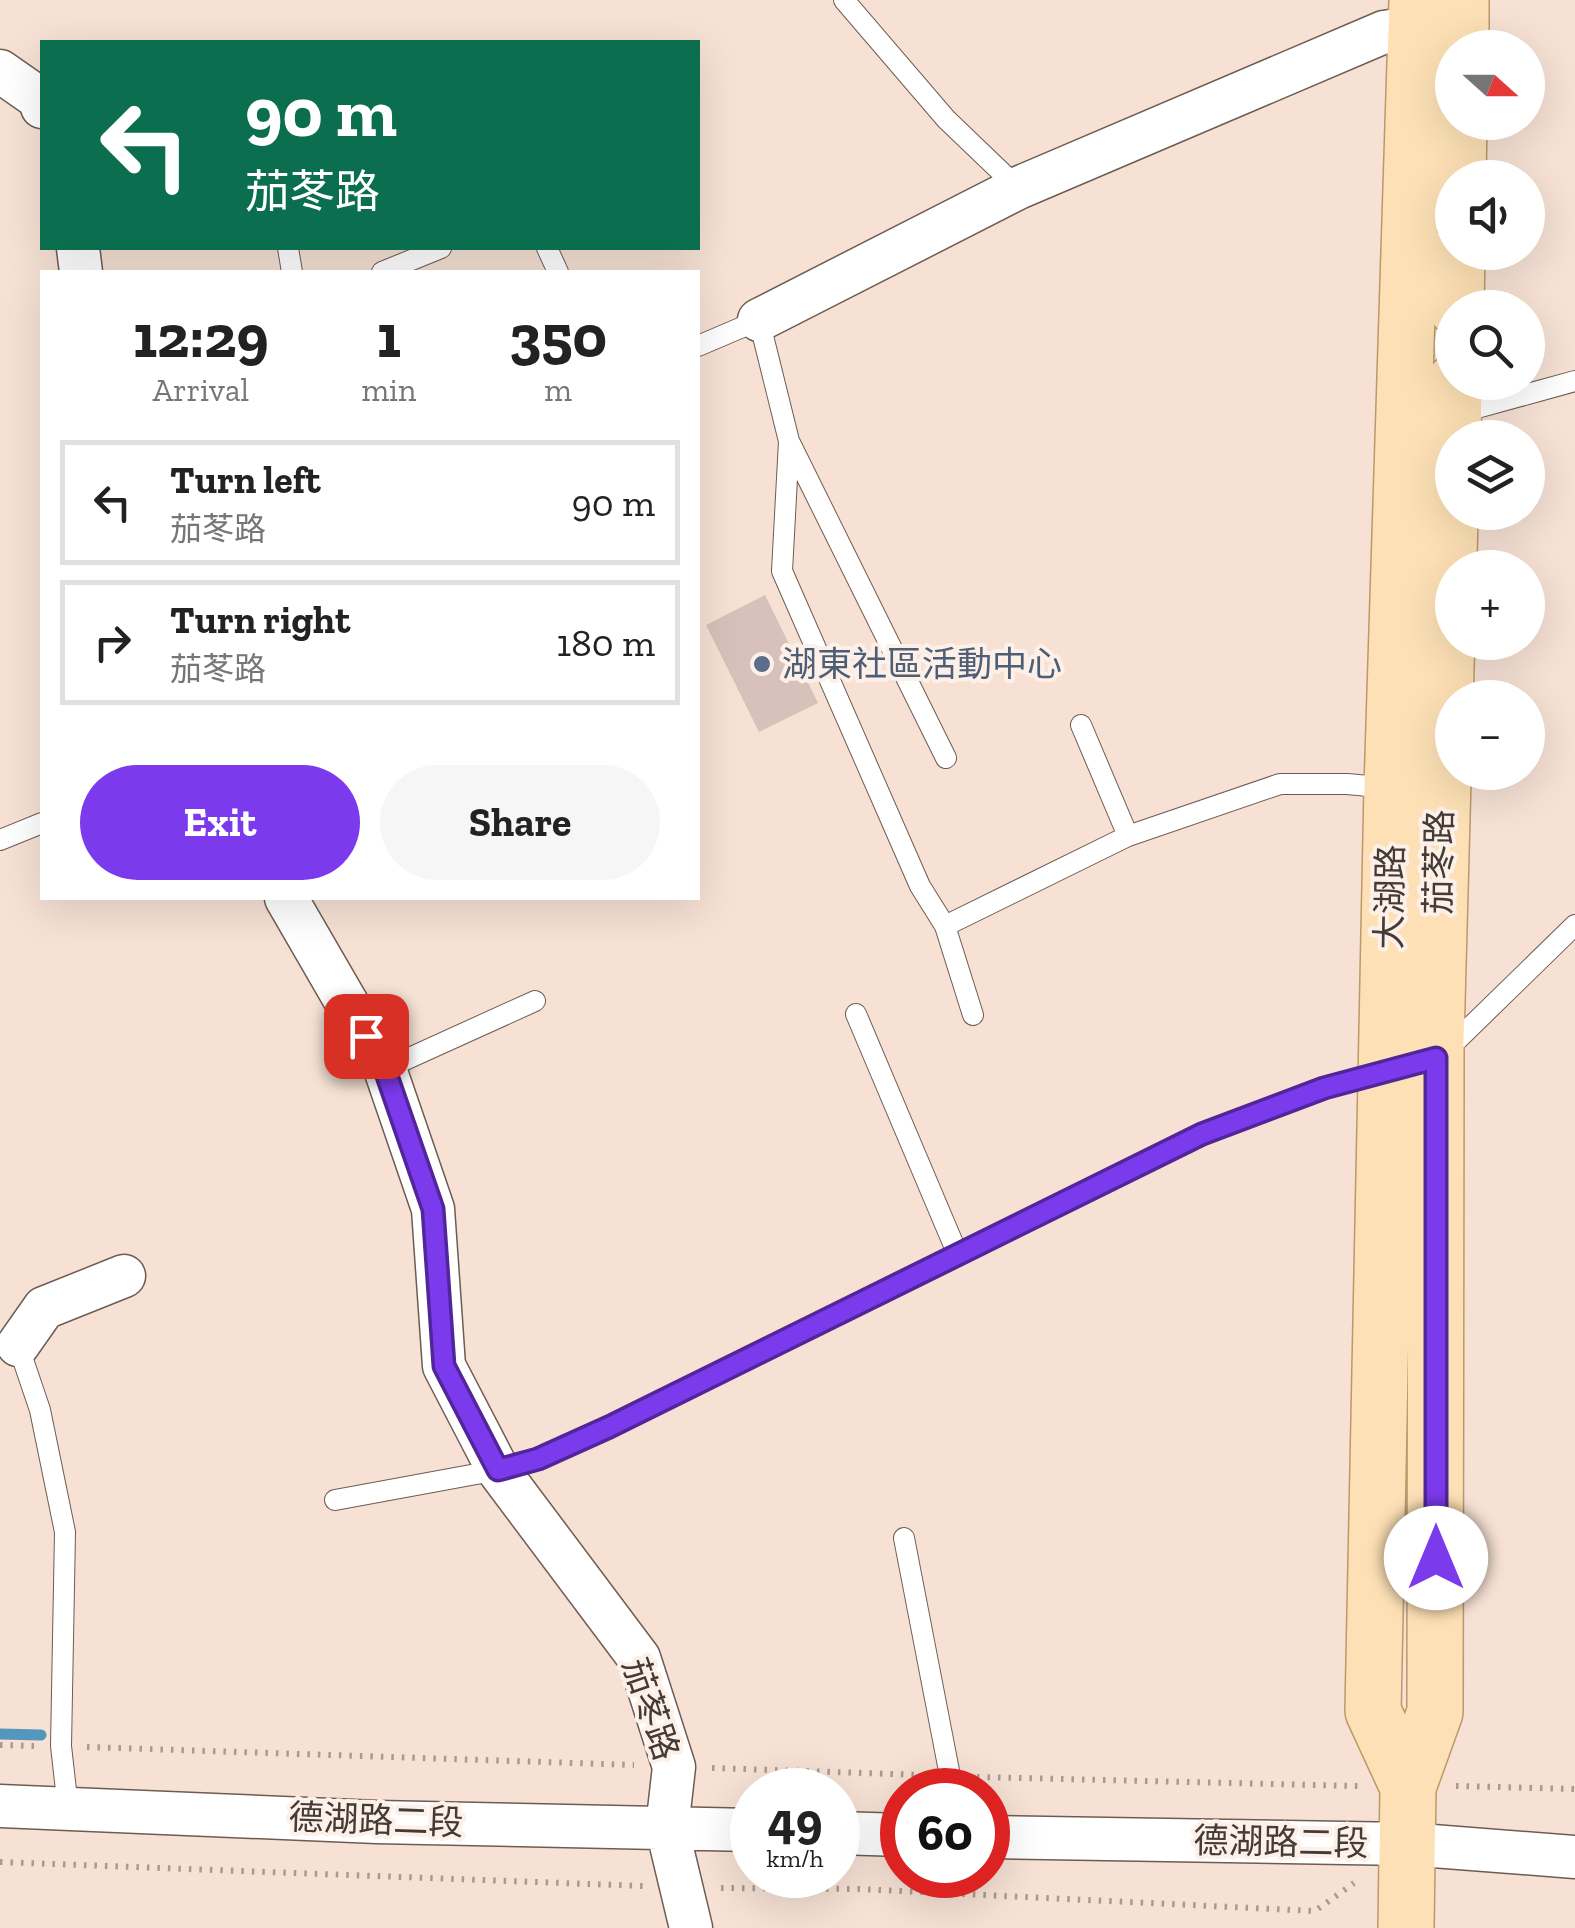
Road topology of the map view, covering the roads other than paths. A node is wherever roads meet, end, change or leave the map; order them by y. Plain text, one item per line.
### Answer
1 (844, 0) edge
2 (1443, 19) edge
3 (0, 71) edge
4 (40, 100) edge
5 (1018, 188) junction
6 (436, 250) edge
7 (387, 270) edge
8 (759, 320) junction
9 (700, 345) edge
10 (1575, 381) edge
11 (1453, 420) edge
12 (789, 441) junction
13 (1442, 530) edge
14 (1081, 724) dead end
15 (946, 758) dead end
16 (1416, 790) junction
17 (40, 824) edge
18 (1128, 836) junction
19 (0, 840) edge
20 (294, 900) edge
21 (1575, 925) edge
22 (945, 926) junction
23 (536, 1001) dead end
24 (856, 1014) dead end
25 (974, 1015) dead end
26 (1416, 1060) junction
27 (385, 1070) junction
28 (958, 1255) junction
29 (124, 1276) dead end
30 (9, 1346) edge
31 (498, 1470) junction
32 (335, 1500) dead end
33 (904, 1538) dead end
34 (947, 1768) edge
35 (0, 1806) edge
36 (68, 1808) junction
37 (668, 1828) junction
38 (730, 1829) edge
39 (1010, 1838) edge
40 (1407, 1844) junction
41 (1575, 1857) edge
42 (692, 1928) edge
43 (1390, 1928) edge
44 (1406, 1928) edge
45 (1422, 1928) edge

1 - 5 lane
2 - 5 street
2 - 16 main road
3 - 4 street
5 - 8 street
6 - 7 lane
8 - 9 lane
8 - 12 lane
10 - 11 lane, 茄苳路
12 - 15 lane
12 - 22 lane
13 - 16 main road, 茄苳路
14 - 18 lane
16 - 18 lane
16 - 26 main road, 茄苳路
17 - 19 lane
18 - 22 lane
20 - 27 street, 茄苳路
21 - 26 lane
22 - 25 lane
23 - 27 lane
24 - 28 lane
26 - 28 lane
26 - 40 main road, 茄苳路
27 - 31 street, 茄苳路
28 - 31 lane
29 - 30 street
30 - 36 lane
31 - 32 lane
31 - 37 street, 茄苳路
33 - 34 lane
35 - 36 street, 德湖路二段
36 - 37 street, 德湖路二段
37 - 38 street, 德湖路二段
37 - 42 street, 茄苳路
39 - 40 street, 德湖路二段
40 - 41 street, 德湖路二段
40 - 43 street
40 - 44 main road, 茄苳路
40 - 45 street

